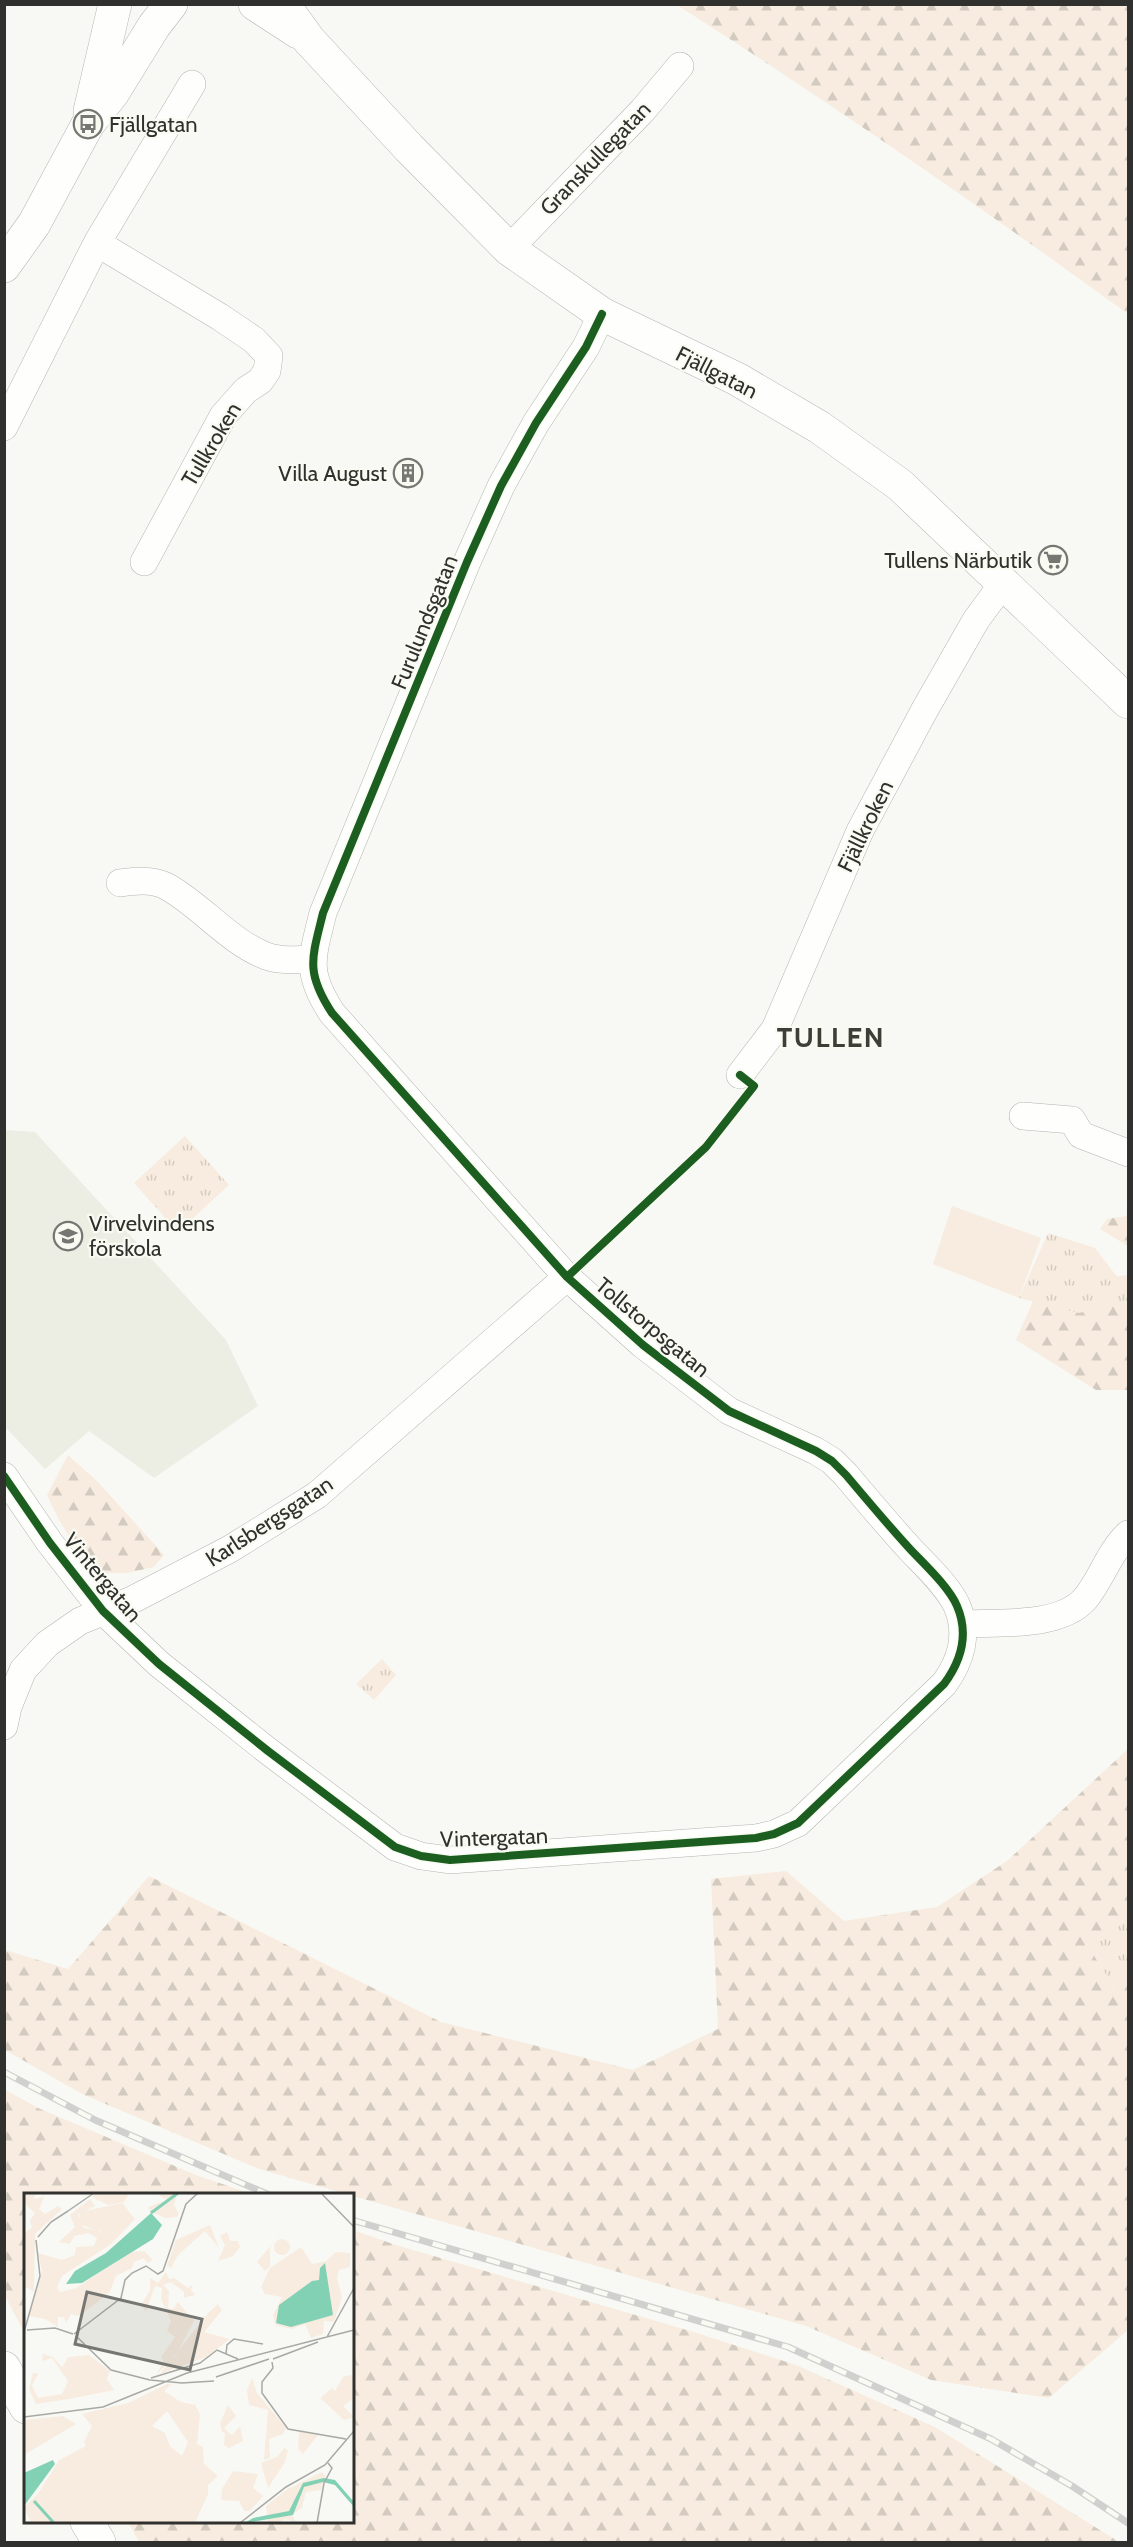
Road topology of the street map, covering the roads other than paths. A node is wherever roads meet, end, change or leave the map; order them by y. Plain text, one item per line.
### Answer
1 (115, 4) edge
2 (171, 4) edge
3 (255, 4) edge
4 (283, 4) edge
5 (309, 40) junction
6 (680, 66) dead end
7 (192, 84) dead end
8 (88, 124) junction
9 (97, 243) junction
10 (509, 249) junction
11 (4, 266) edge
12 (603, 314) junction
13 (4, 427) edge
14 (144, 562) dead end
15 (1004, 582) junction
16 (1128, 702) edge
17 (120, 883) dead end
18 (312, 959) junction
19 (740, 1075) dead end
20 (1023, 1116) dead end
21 (1128, 1153) edge
22 (567, 1277) junction
23 (4, 1476) edge
24 (1128, 1534) edge
25 (104, 1611) junction
26 (962, 1624) junction
27 (4, 1726) edge
28 (4, 2368) edge
29 (24, 2403) edge
30 (88, 2523) edge
31 (99, 2542) edge

1 - 8 main road
2 - 8 main road
3 - 5 main road, Fjällgatan
4 - 5 main road, Fjällgatan
5 - 10 main road, Fjällgatan
6 - 10 street, Granskullegatan
7 - 9 street
8 - 11 main road
9 - 13 street
9 - 14 street, Tullkroken
10 - 12 main road, Fjällgatan
12 - 15 main road, Fjällgatan
12 - 18 street, Furulundsgatan
15 - 16 main road, Fjällgatan
15 - 19 street, Fjällkroken
17 - 18 street
18 - 22 street, Tollstorpsgatan
20 - 21 street
22 - 25 street, Karlsbergsgatan
22 - 26 street, Tollstorpsgatan
23 - 25 street, Vintergatan
24 - 26 street
25 - 26 street, Vintergatan
25 - 27 street, Karlsbergsgatan
28 - 29 main road
30 - 31 main road

